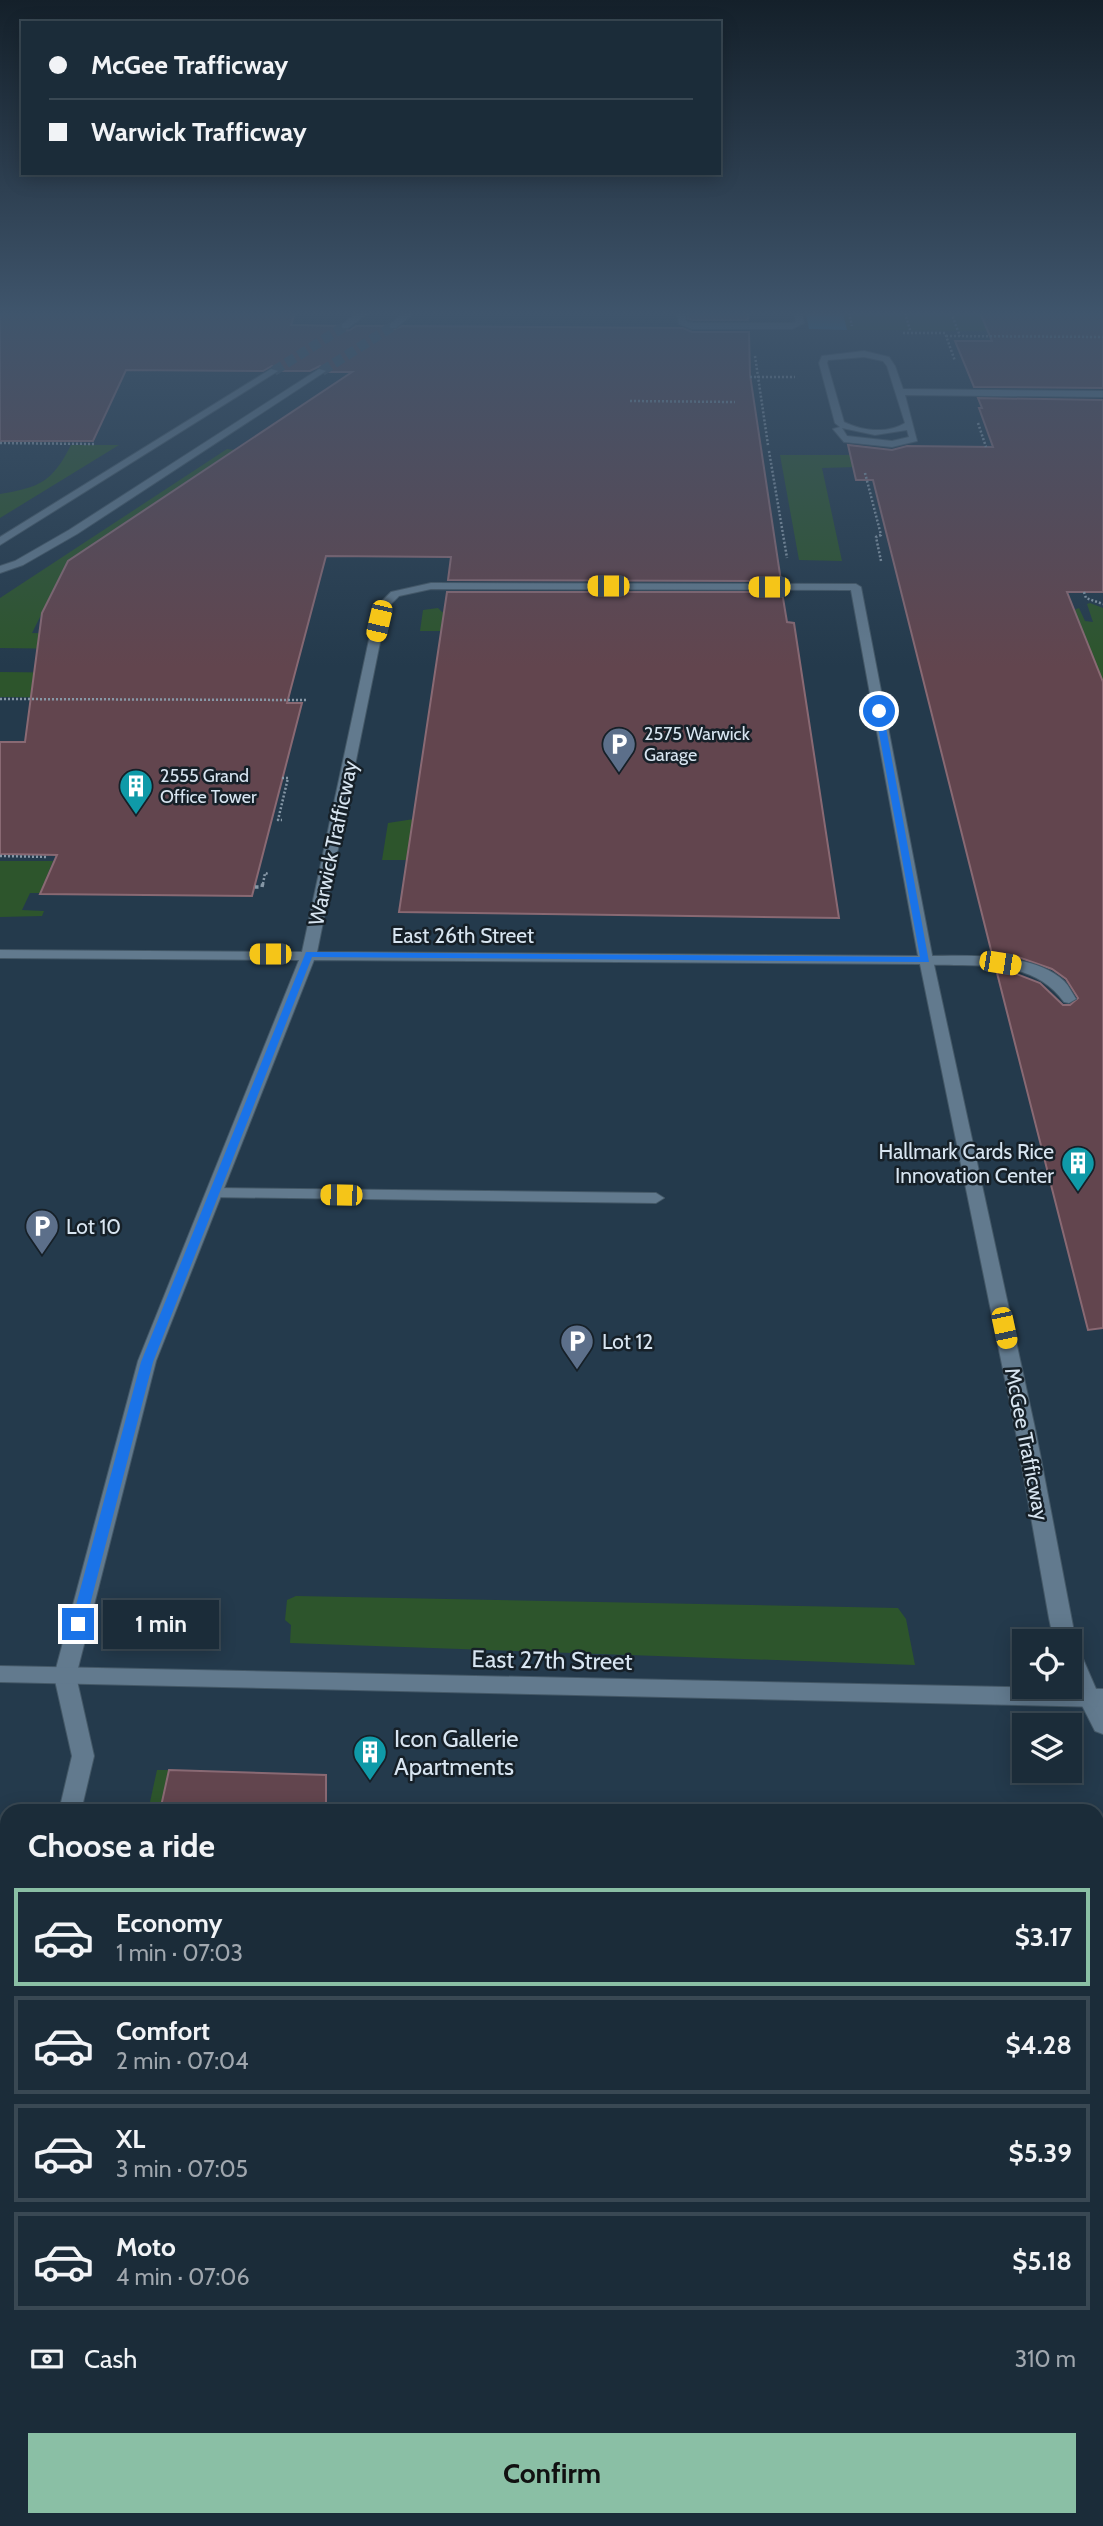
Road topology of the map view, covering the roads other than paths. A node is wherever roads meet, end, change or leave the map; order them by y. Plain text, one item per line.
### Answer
1 (178, 431) edge
2 (230, 431) edge
3 (839, 431) edge
4 (912, 431) edge
5 (0, 542) edge
6 (0, 570) edge
7 (856, 587) joint
8 (0, 954) edge
9 (309, 954) junction
10 (926, 960) junction
11 (1069, 999) dead end
12 (214, 1192) junction
13 (656, 1198) dead end
14 (1062, 1629) edge
15 (0, 1674) edge
16 (1082, 1675) edge
17 (65, 1676) junction
18 (1095, 1698) edge
19 (1103, 1726) edge
20 (72, 1804) edge

1 - 5 street
2 - 6 street
3 - 4 street
7 - 9 street, Warwick Trafficway
7 - 10 street, McGee Trafficway
8 - 9 street, East 26th Street
9 - 10 street, East 26th Street
9 - 12 street, Warwick Trafficway
10 - 11 street, East 26th Street
10 - 14 street, McGee Trafficway
12 - 13 street
12 - 17 street, Warwick Trafficway
15 - 17 street, East 27th Street
16 - 18 street
17 - 18 street, East 27th Street
17 - 20 street, Warwick Trafficway
18 - 19 street

